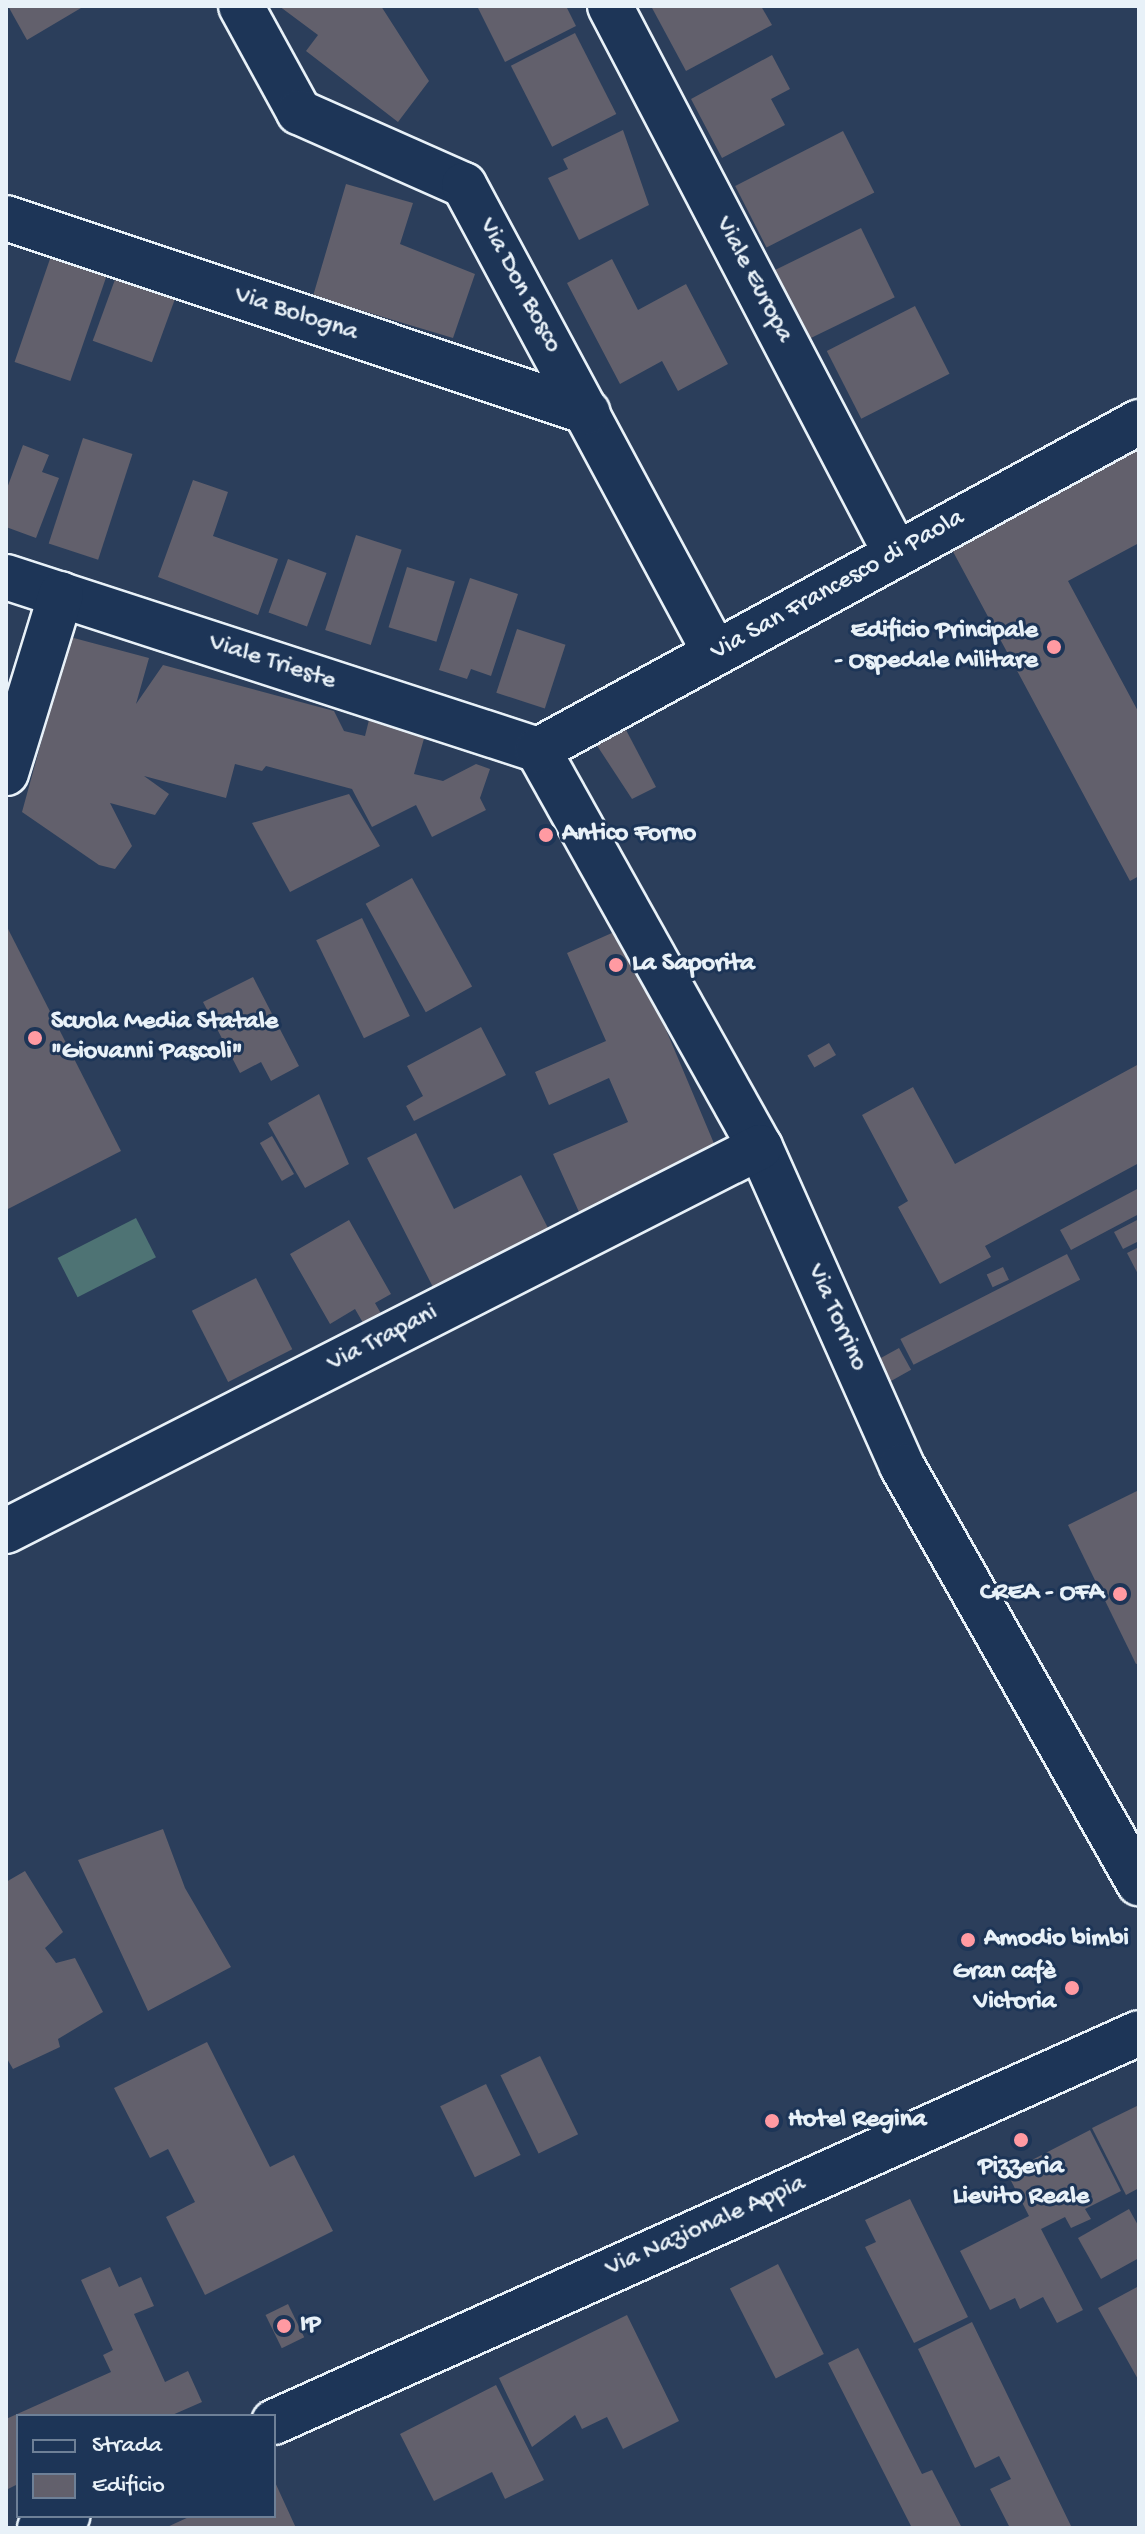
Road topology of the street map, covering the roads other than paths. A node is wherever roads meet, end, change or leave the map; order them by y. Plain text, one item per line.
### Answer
1 (241, 6) edge
2 (610, 6) edge
3 (6, 218) edge
4 (587, 412) junction
5 (1139, 422) edge
6 (896, 554) junction
7 (6, 577) edge
8 (61, 594) junction
9 (715, 653) junction
10 (538, 750) junction
11 (6, 773) edge
12 (760, 1147) junction
13 (6, 1531) edge
14 (1139, 1883) edge
15 (1139, 2033) edge
16 (276, 2421) edge
17 (62, 2518) edge
18 (40, 2528) edge

1 - 4 street, Via Don Bosco
2 - 6 street, Viale Europa
3 - 4 street, Via Bologna
4 - 9 street, Via Don Bosco
5 - 6 street, Via San Francesco di Paola
6 - 9 street, Via San Francesco di Paola
7 - 8 street, Viale Trieste
8 - 10 street, Viale Trieste
8 - 11 street
9 - 10 street, Via San Francesco di Paola
10 - 12 street, Via Torrino
12 - 13 street, Via Trapani
12 - 14 street, Via Torrino
15 - 16 street, Via Nazionale Appia
17 - 18 street

